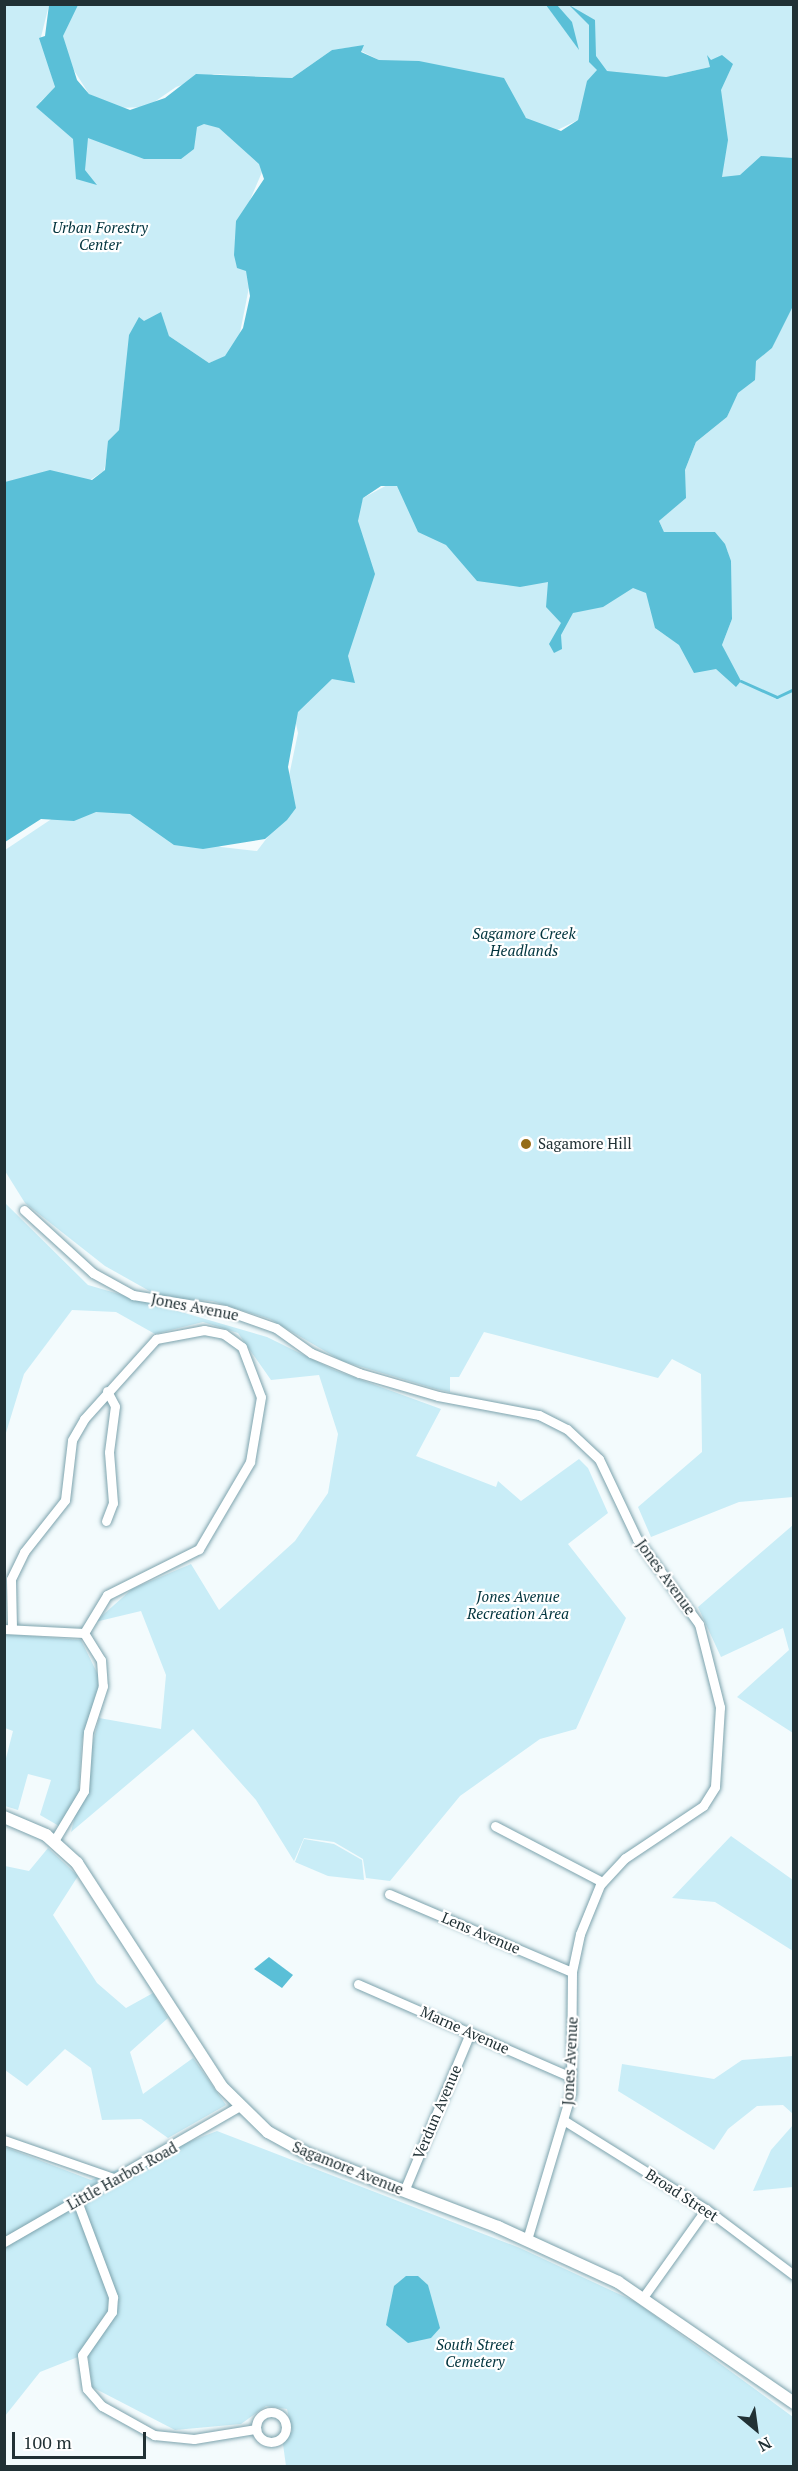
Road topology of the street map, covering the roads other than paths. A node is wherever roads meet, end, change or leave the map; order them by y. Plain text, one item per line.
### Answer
1 (24, 1210) dead end
2 (106, 1391) junction
3 (106, 1521) dead end
4 (8, 1629) edge
5 (84, 1633) junction
6 (4, 1817) edge
7 (495, 1826) dead end
8 (54, 1841) junction
9 (602, 1882) junction
10 (389, 1894) dead end
11 (572, 1972) junction
12 (358, 1984) dead end
13 (470, 2033) junction
14 (571, 2077) junction
15 (238, 2106) junction
16 (565, 2121) junction
17 (4, 2140) edge
18 (113, 2178) junction
19 (404, 2191) junction
20 (77, 2201) junction
21 (706, 2209) junction
22 (527, 2240) junction
23 (4, 2242) edge
24 (794, 2275) edge
25 (644, 2296) junction
26 (794, 2403) edge
27 (256, 2429) dead end

1 - 9 street, Jones Avenue
2 - 3 street
2 - 4 street
2 - 5 street
4 - 5 street
5 - 8 street
6 - 8 main road, Sagamore Avenue
7 - 9 street
8 - 15 main road, Sagamore Avenue
9 - 11 street, Jones Avenue
10 - 11 street, Lens Avenue
11 - 14 street, Jones Avenue
12 - 13 street, Marne Avenue
13 - 14 street, Marne Avenue
13 - 19 street, Verdun Avenue
14 - 16 street, Jones Avenue
15 - 18 street, Little Harbor Road
15 - 19 main road, Sagamore Avenue
16 - 21 street, Broad Street
16 - 22 street, Jones Avenue
17 - 18 street
18 - 20 street, Little Harbor Road
19 - 22 main road, Sagamore Avenue
20 - 23 street, Little Harbor Road
20 - 27 street
21 - 24 street, Broad Street
21 - 25 street
22 - 25 main road, Sagamore Avenue
25 - 26 main road, Sagamore Avenue

